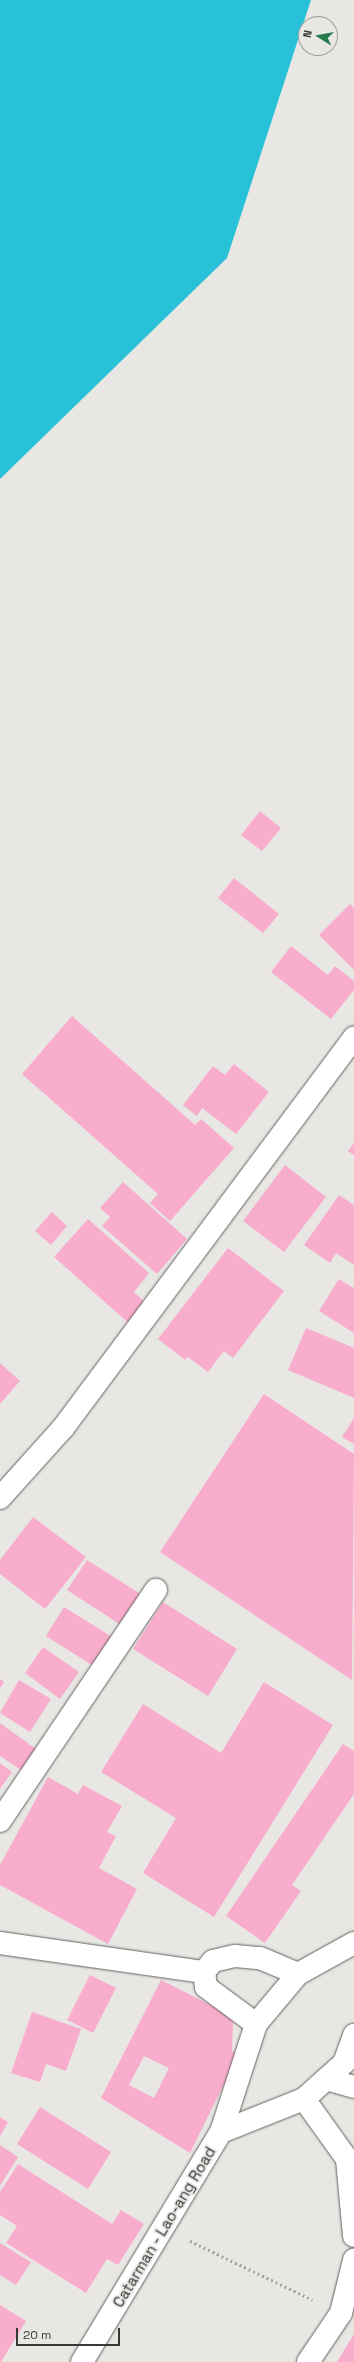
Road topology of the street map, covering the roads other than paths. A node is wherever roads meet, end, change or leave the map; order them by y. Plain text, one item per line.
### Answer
1 (354, 1038) edge
2 (0, 1498) edge
3 (156, 1590) dead end
4 (0, 1821) edge
5 (0, 1943) edge
6 (354, 1943) edge
7 (204, 1972) junction
8 (298, 1974) junction
9 (256, 2024) junction
10 (354, 2035) edge
11 (326, 2079) junction
12 (354, 2087) edge
13 (304, 2099) junction
14 (221, 2132) junction
15 (354, 2236) edge
16 (354, 2260) edge
17 (82, 2362) edge
18 (308, 2362) edge

1 - 2 street
3 - 4 street
5 - 7 street
6 - 8 street, Catarman - Lao-ang Road
7 - 8 street
7 - 9 street
8 - 9 street, Catarman - Lao-ang Road
9 - 14 street, Catarman - Lao-ang Road
10 - 11 street, Catarman - Lao-ang Road
11 - 12 street
11 - 13 street, Catarman - Lao-ang Road
13 - 14 street, Catarman - Lao-ang Road
13 - 15 street
14 - 17 street, Catarman - Lao-ang Road
16 - 18 street

